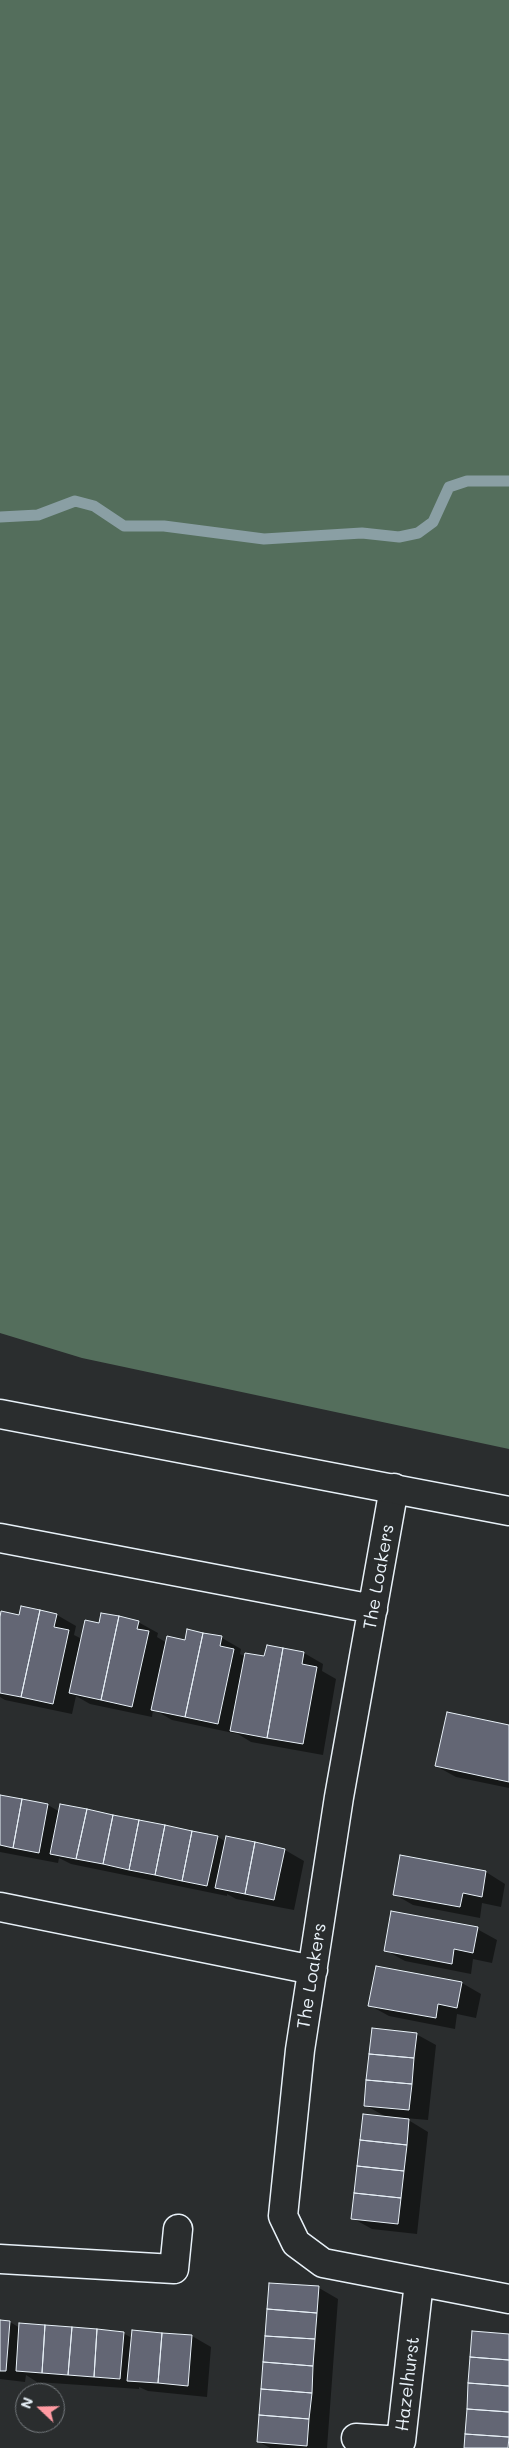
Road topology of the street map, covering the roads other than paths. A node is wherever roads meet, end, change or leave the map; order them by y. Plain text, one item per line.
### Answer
1 (0, 1414) edge
2 (394, 1488) junction
3 (509, 1511) edge
4 (0, 1538) edge
5 (373, 1609) junction
6 (0, 1907) edge
7 (312, 1970) junction
8 (178, 2229) dead end
9 (0, 2259) edge
10 (420, 2282) junction
11 (509, 2299) edge
12 (356, 2438) dead end

1 - 2 street
2 - 3 street
2 - 5 street, The Loakers
4 - 5 street
5 - 7 street, The Loakers
6 - 7 street
7 - 10 street, The Loakers
8 - 9 street
10 - 11 street, The Loakers
10 - 12 street, Hazelhurst

